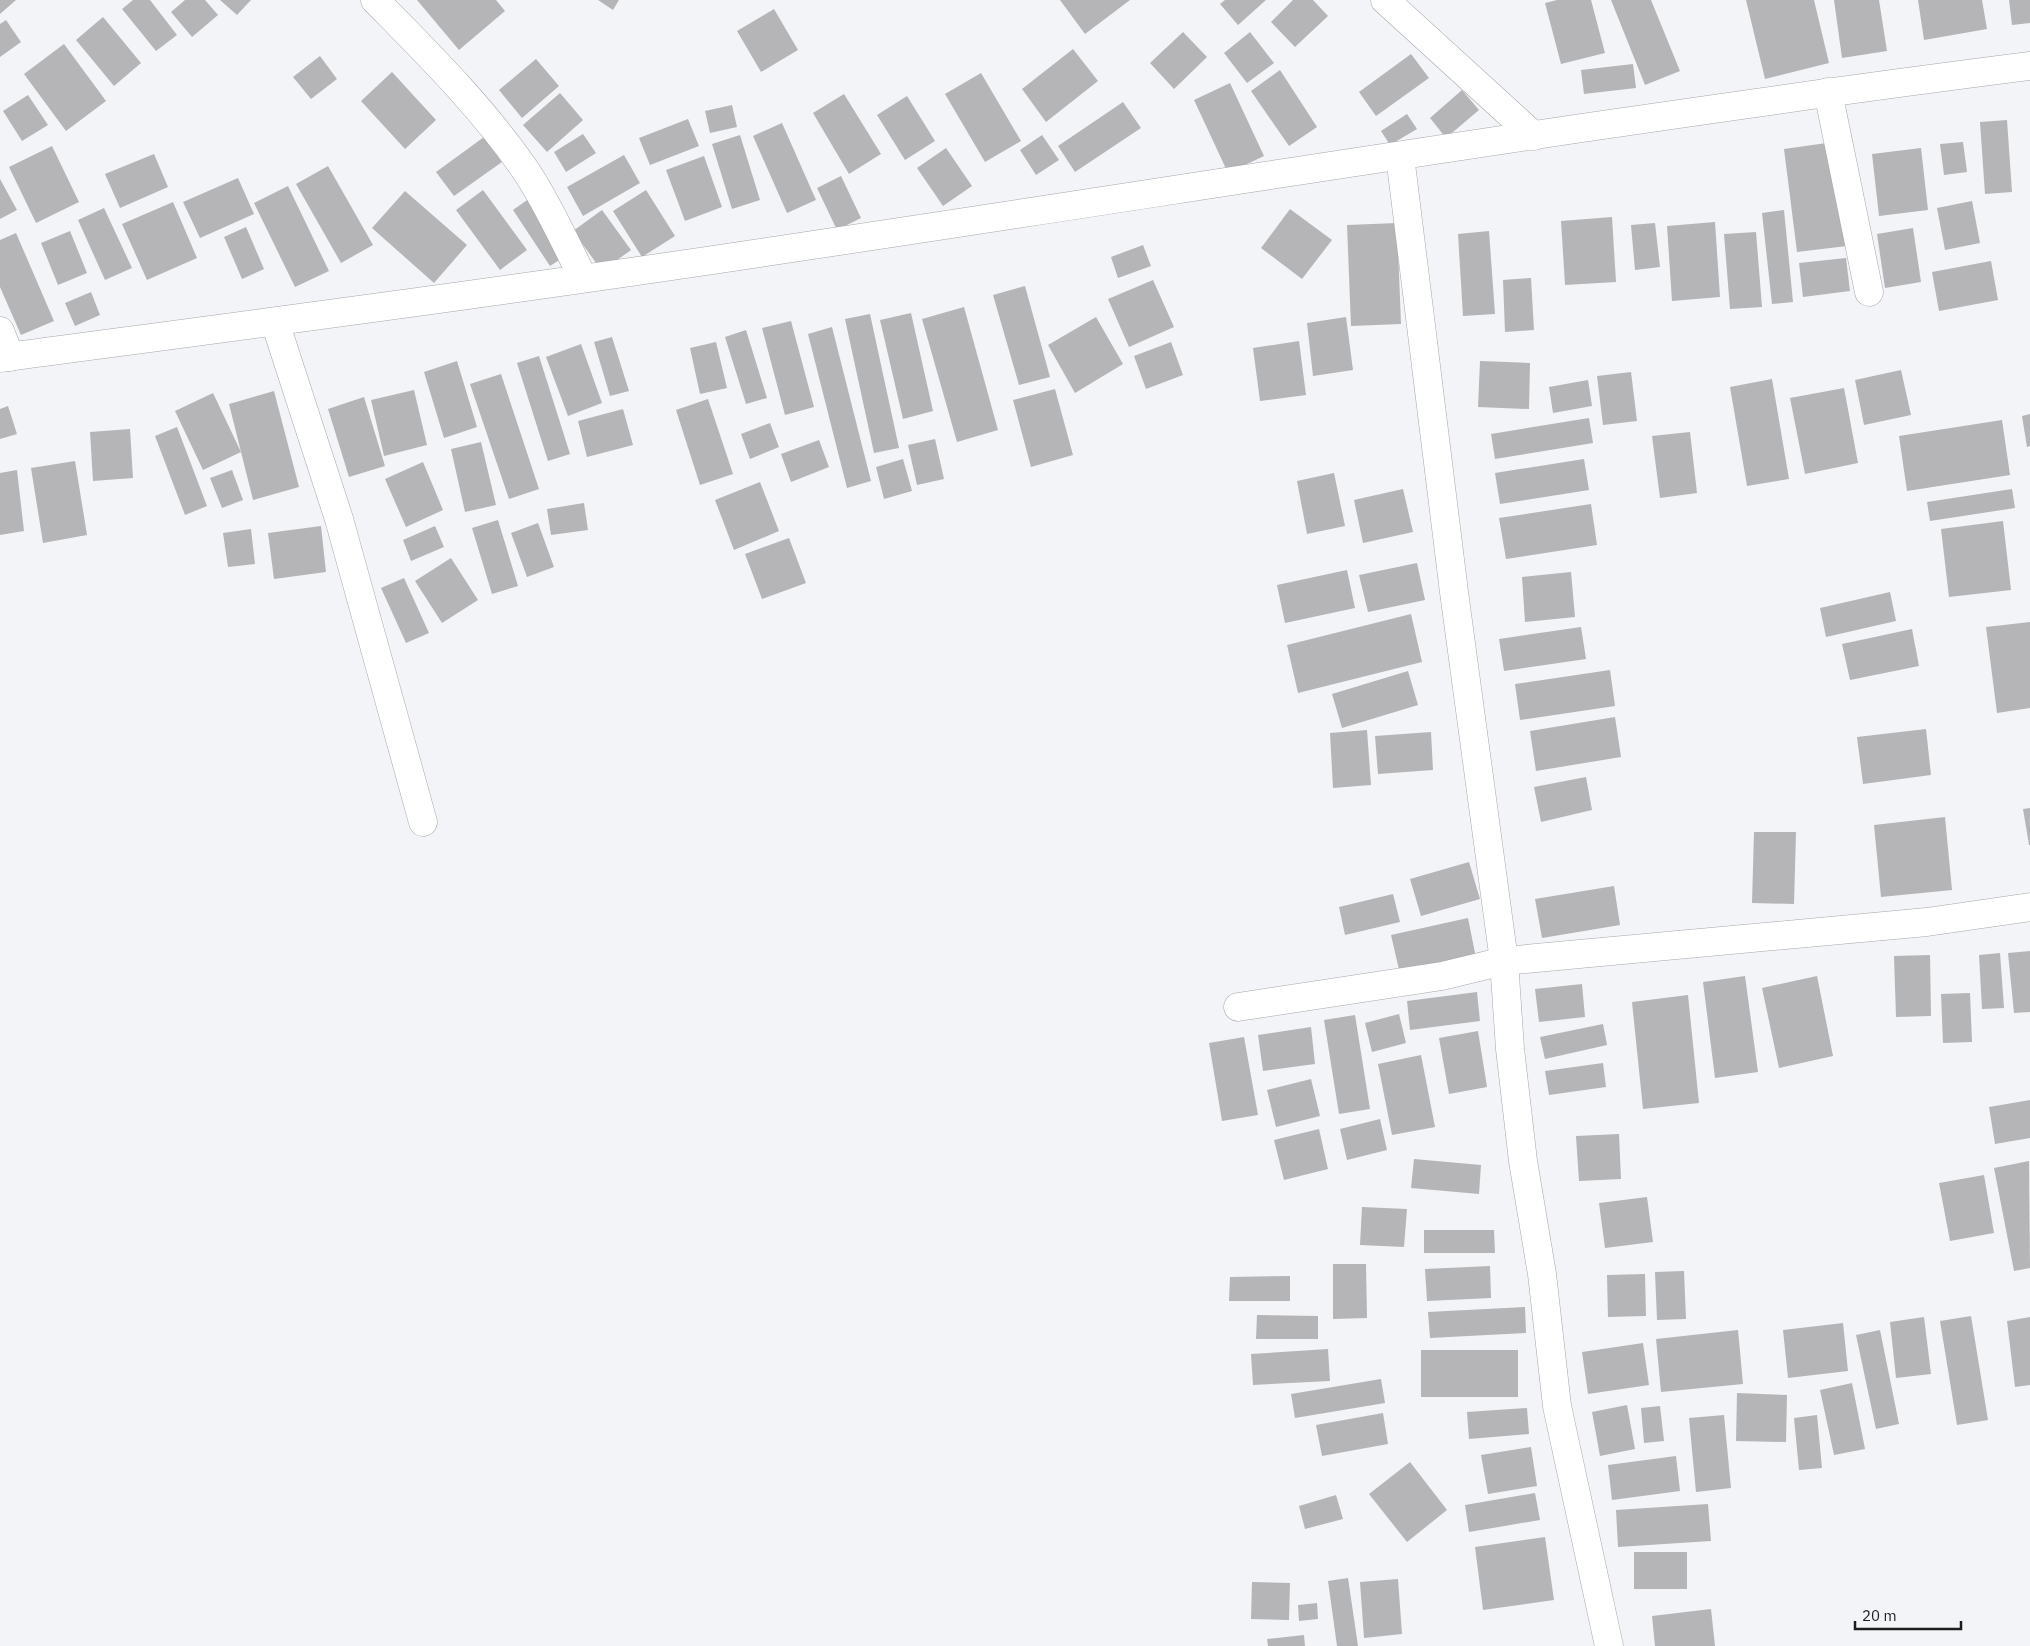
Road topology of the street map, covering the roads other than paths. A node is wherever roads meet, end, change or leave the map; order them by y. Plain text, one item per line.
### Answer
1 (375, 0) edge
2 (1385, 0) edge
3 (2030, 66) edge
4 (1828, 92) junction
5 (1534, 136) junction
6 (1400, 156) junction
7 (583, 278) junction
8 (1869, 292) dead end
9 (276, 322) junction
10 (0, 331) edge
11 (5, 357) edge
12 (423, 822) dead end
13 (2030, 907) edge
14 (1504, 961) junction
15 (1238, 1007) dead end
16 (1609, 1646) edge

1 - 7 street
2 - 5 street
3 - 4 street
4 - 5 street
4 - 8 street
5 - 6 street
6 - 7 street
6 - 14 street
7 - 9 street
9 - 11 street
9 - 12 street
10 - 11 street
13 - 14 street
14 - 15 street
14 - 16 street

